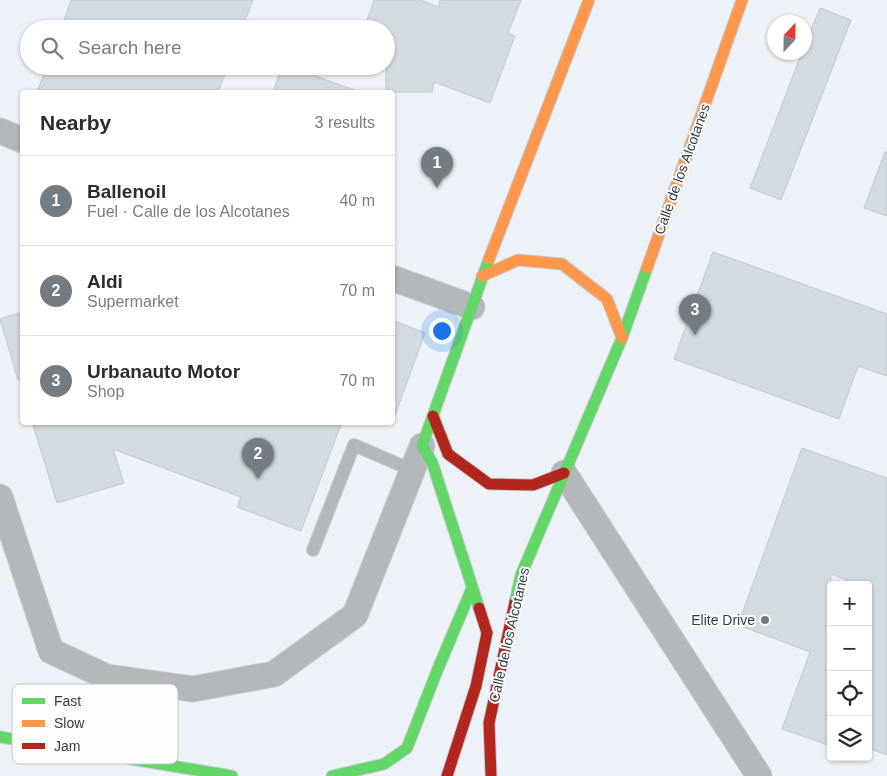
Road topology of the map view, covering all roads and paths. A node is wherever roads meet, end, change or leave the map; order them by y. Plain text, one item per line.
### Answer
1 (590, 0) edge
2 (742, 0) edge
3 (0, 131) edge
4 (20, 139) edge
5 (482, 276) junction
6 (395, 279) edge
7 (472, 307) junction
8 (622, 338) junction
9 (433, 416) junction
10 (422, 446) junction
11 (412, 470) junction
12 (564, 473) junction
13 (0, 497) edge
14 (314, 550) dead end
15 (472, 588) junction
16 (157, 684) edge
17 (178, 687) edge
18 (161, 764) edge
19 (461, 770) dead end
20 (489, 774) edge
21 (232, 776) edge
22 (332, 776) edge
23 (448, 776) edge
24 (759, 776) edge

1 - 5 street
2 - 8 street, Calle de los Alcotanes
3 - 4 street
5 - 7 street
5 - 8 street
6 - 7 street
7 - 9 street
8 - 12 street, Calle de los Alcotanes
9 - 10 street
9 - 12 street
10 - 11 street
10 - 15 street
11 - 14 lane
11 - 17 street
12 - 20 street, Calle de los Alcotanes
12 - 24 street
13 - 16 street
15 - 22 street
15 - 23 street
18 - 21 street
19 - 23 street

